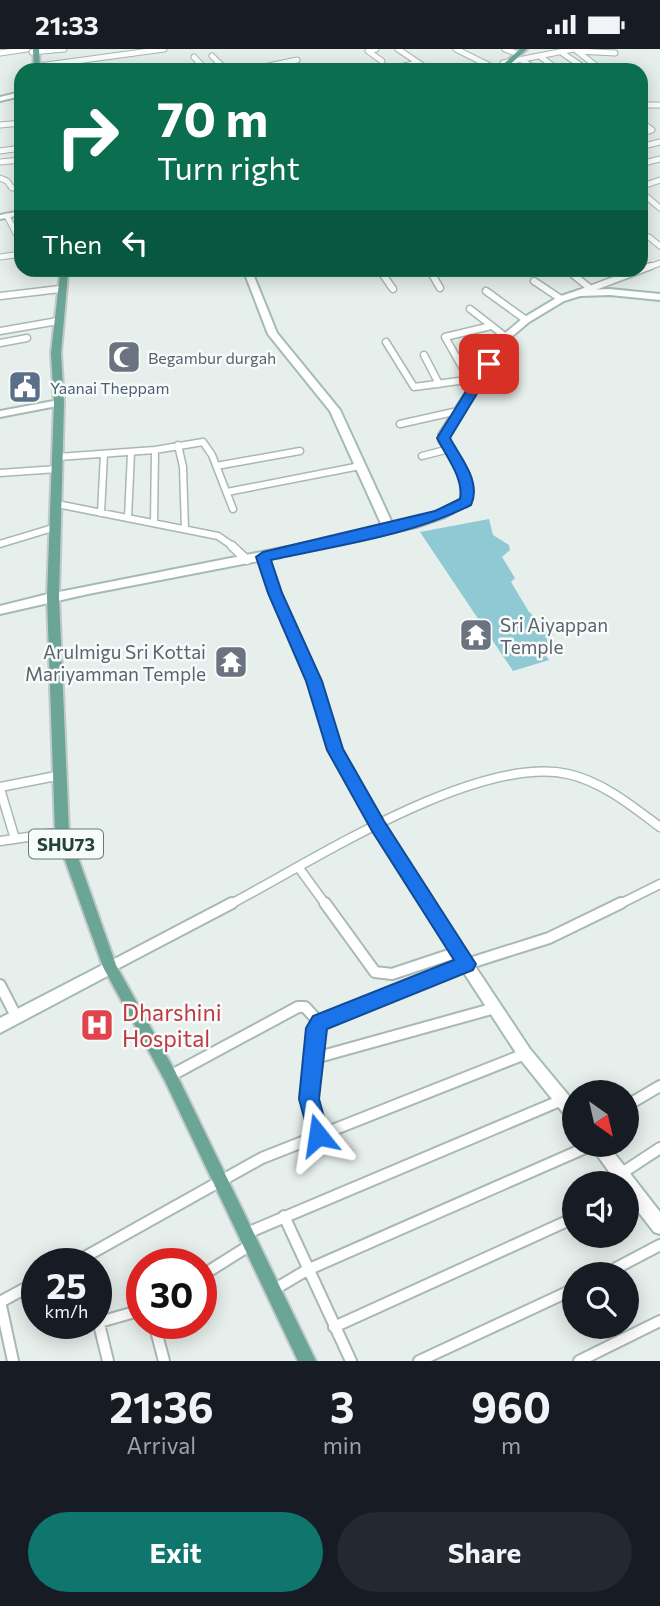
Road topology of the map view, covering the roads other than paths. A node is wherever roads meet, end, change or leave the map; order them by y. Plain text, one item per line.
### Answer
1 (64, 49) edge
2 (164, 49) edge
3 (376, 49) edge
4 (398, 49) edge
5 (456, 49) edge
6 (505, 49) edge
7 (524, 49) edge
8 (555, 49) edge
9 (33, 50) edge
10 (367, 50) edge
11 (575, 50) edge
12 (517, 51) edge
13 (562, 52) junction
14 (0, 53) edge
15 (615, 53) dead end
16 (212, 56) dead end
17 (194, 57) dead end
18 (541, 57) junction
19 (297, 60) dead end
20 (382, 61) dead end
21 (523, 61) junction
22 (417, 62) joint
23 (68, 63) edge
24 (200, 63) edge
25 (219, 63) edge
26 (283, 63) edge
27 (413, 63) edge
28 (490, 63) edge
29 (504, 63) edge
30 (505, 63) edge
31 (515, 63) edge
32 (526, 63) edge
33 (549, 63) edge
34 (577, 63) edge
35 (592, 63) edge
36 (0, 178) edge
37 (14, 187) edge
38 (6, 218) edge
39 (0, 224) edge
40 (649, 237) dead end
41 (660, 246) edge
42 (63, 277) edge
43 (250, 277) edge
44 (385, 277) edge
45 (434, 277) edge
46 (576, 277) edge
47 (614, 277) edge
48 (534, 281) dead end
49 (440, 288) dead end
50 (60, 289) junction
51 (393, 289) dead end
52 (590, 289) junction
53 (486, 291) dead end
54 (579, 293) junction
55 (0, 296) edge
56 (660, 297) edge
57 (561, 299) junction
58 (470, 309) dead end
59 (526, 320) junction
60 (58, 321) junction
61 (491, 326) junction
62 (0, 331) edge
63 (506, 337) junction
64 (27, 338) dead end
65 (386, 342) dead end
66 (0, 343) edge
67 (424, 355) dead end
68 (475, 379) junction
69 (439, 384) junction
70 (59, 403) junction
71 (458, 411) junction
72 (0, 414) edge
73 (400, 424) dead end
74 (178, 445) junction
75 (449, 449) junction
76 (155, 450) junction
77 (300, 451) dead end
78 (131, 453) junction
79 (104, 454) junction
80 (422, 456) dead end
81 (58, 463) junction
82 (216, 465) junction
83 (360, 466) junction
84 (0, 473) edge
85 (227, 492) junction
86 (57, 504) junction
87 (233, 509) dead end
88 (101, 513) junction
89 (128, 518) junction
90 (154, 523) junction
91 (56, 527) junction
92 (185, 529) junction
93 (388, 529) junction
94 (0, 544) edge
95 (263, 557) junction
96 (247, 560) junction
97 (53, 597) junction
98 (0, 610) edge
99 (61, 775) junction
100 (0, 788) edge
101 (378, 826) junction
102 (660, 827) edge
103 (62, 832) junction
104 (15, 839) junction
105 (0, 841) edge
106 (299, 867) junction
107 (660, 884) edge
108 (458, 952) junction
109 (467, 964) junction
110 (110, 967) junction
111 (0, 985) edge
112 (495, 1008) junction
113 (16, 1016) junction
114 (320, 1023) junction
115 (0, 1026) edge
116 (525, 1054) junction
117 (315, 1058) junction
118 (170, 1076) junction
119 (660, 1086) edge
120 (639, 1098) edge
121 (562, 1100) joint
122 (318, 1135) junction
123 (660, 1148) edge
124 (565, 1157) edge
125 (608, 1157) edge
126 (620, 1171) edge
127 (625, 1171) edge
128 (220, 1181) junction
129 (639, 1203) edge
130 (285, 1216) junction
131 (562, 1223) edge
132 (660, 1226) edge
133 (249, 1239) junction
134 (660, 1245) edge
135 (101, 1248) edge
136 (628, 1262) edge
137 (217, 1264) edge
138 (307, 1270) junction
139 (275, 1289) junction
140 (21, 1290) edge
141 (562, 1295) edge
142 (0, 1301) edge
143 (660, 1321) edge
144 (334, 1327) junction
145 (101, 1339) edge
146 (158, 1339) edge
147 (13, 1361) edge
148 (108, 1361) edge
149 (163, 1361) edge
150 (307, 1361) edge
151 (351, 1361) edge
152 (419, 1361) edge
153 (579, 1361) edge

1 - 9 street
2 - 23 street
3 - 10 street
4 - 22 street
5 - 28 street
6 - 12 street
7 - 30 main road
8 - 13 street
9 - 14 street
10 - 20 street
11 - 13 street
11 - 15 street
11 - 35 street
12 - 29 main road
13 - 18 street
13 - 34 street
16 - 25 street
17 - 24 street
18 - 21 street
18 - 33 street
19 - 26 street
21 - 31 street
21 - 32 street
22 - 27 street
36 - 37 street
38 - 39 street
40 - 41 street
42 - 50 main road, SHU73
43 - 83 street
44 - 51 street
45 - 49 street
46 - 52 street
47 - 52 street
48 - 57 street
50 - 55 street
50 - 60 main road, SHU73
52 - 54 street
53 - 59 street
54 - 56 street
54 - 57 street
57 - 59 street
58 - 61 street
59 - 63 street
60 - 62 street
60 - 70 main road, SHU73
61 - 63 street
61 - 68 street
63 - 68 street
64 - 66 street
65 - 69 street
67 - 69 street
68 - 69 street
68 - 71 street
70 - 72 street
70 - 81 main road, SHU73
71 - 73 street
71 - 75 street
74 - 76 street
74 - 82 street
74 - 92 street
75 - 80 street
75 - 93 street
76 - 78 street
76 - 90 street
77 - 82 street
78 - 79 street
78 - 89 street
79 - 81 street
79 - 88 street
81 - 84 street
81 - 86 main road, SHU73
82 - 85 street
83 - 85 street
83 - 93 street
85 - 87 street
86 - 88 street
86 - 91 main road, SHU73
88 - 89 street
89 - 90 street
90 - 92 street
91 - 94 street
91 - 97 main road, SHU73
92 - 96 street
93 - 95 street
95 - 96 street
95 - 101 street
96 - 97 street
97 - 98 street
97 - 99 main road, SHU73
99 - 100 street
99 - 103 main road, SHU73
100 - 104 street
101 - 102 street
101 - 106 street
101 - 108 street
103 - 104 street
103 - 110 main road, SHU73
104 - 105 street
106 - 108 street
106 - 110 street
107 - 109 street
108 - 109 street
109 - 112 street
109 - 114 street
110 - 113 street
110 - 118 main road, SHU73
111 - 113 street
112 - 116 street
112 - 117 street
113 - 115 street
114 - 117 street
114 - 118 street
116 - 121 street
116 - 122 street
117 - 122 street
118 - 128 main road, SHU73
119 - 120 street
121 - 130 street
122 - 128 street
123 - 127 street
124 - 138 street
125 - 126 street
128 - 133 main road, SHU73
128 - 135 street
129 - 132 street
130 - 133 street
130 - 138 street
131 - 144 street
133 - 137 street
133 - 139 main road, SHU73
134 - 136 street
138 - 139 street
138 - 144 street
139 - 150 main road, SHU73
140 - 142 street
141 - 152 street
142 - 147 street
143 - 153 street
144 - 151 street
145 - 148 street
146 - 149 street

